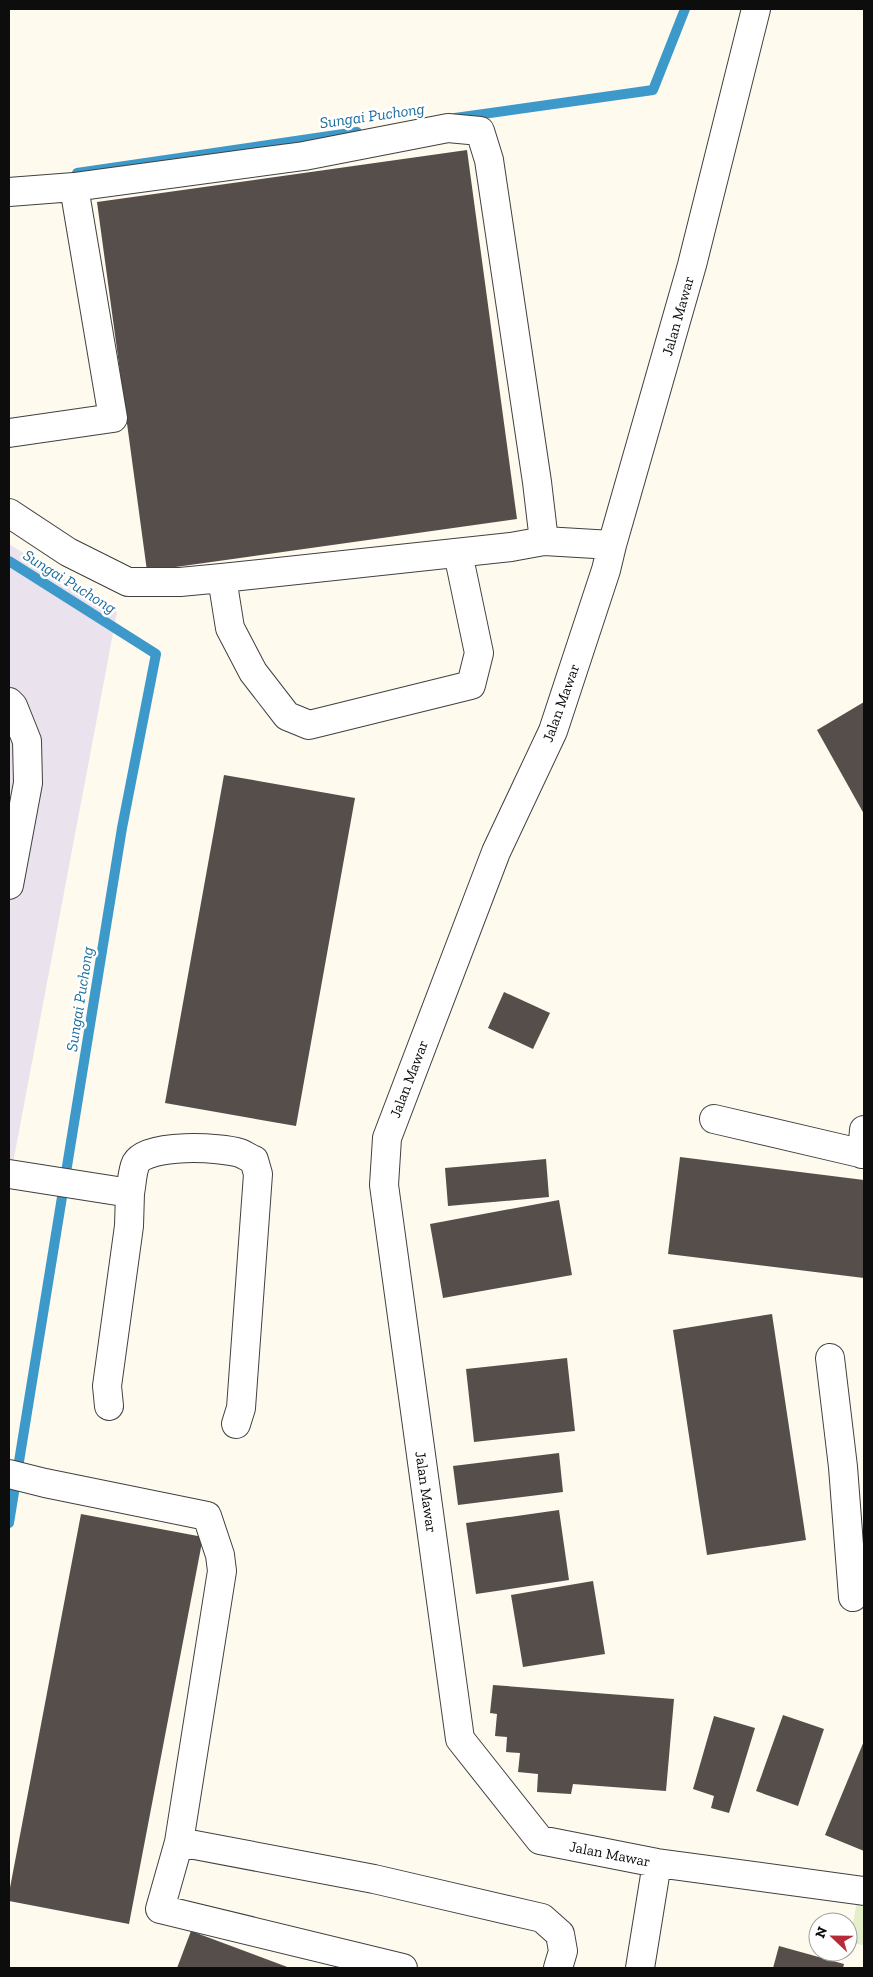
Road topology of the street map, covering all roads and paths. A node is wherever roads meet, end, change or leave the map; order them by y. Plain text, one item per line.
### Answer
1 (756, 9) edge
2 (74, 187) junction
3 (9, 192) edge
4 (9, 433) edge
5 (9, 513) edge
6 (544, 540) junction
7 (612, 544) junction
8 (458, 553) junction
9 (222, 578) junction
10 (9, 702) edge
11 (9, 885) edge
12 (714, 1119) dead end
13 (864, 1146) edge
14 (9, 1174) edge
15 (130, 1193) junction
16 (830, 1358) dead end
17 (110, 1406) dead end
18 (236, 1424) dead end
19 (854, 1468) edge
20 (9, 1474) edge
21 (852, 1597) dead end
22 (179, 1842) junction
23 (657, 1863) junction
24 (864, 1891) edge
25 (403, 1968) edge
26 (558, 1968) edge
27 (640, 1968) edge

1 - 7 street, Jalan Mawar
2 - 3 street
2 - 4 street
2 - 6 street
5 - 9 street
6 - 7 street
6 - 8 street
7 - 23 street, Jalan Mawar
8 - 9 street
8 - 9 street
10 - 11 street
12 - 13 street
14 - 15 street
15 - 17 street
15 - 18 street
16 - 19 street
19 - 21 street
20 - 22 street
22 - 25 street
22 - 26 street
23 - 24 street, Jalan Mawar
23 - 27 street

